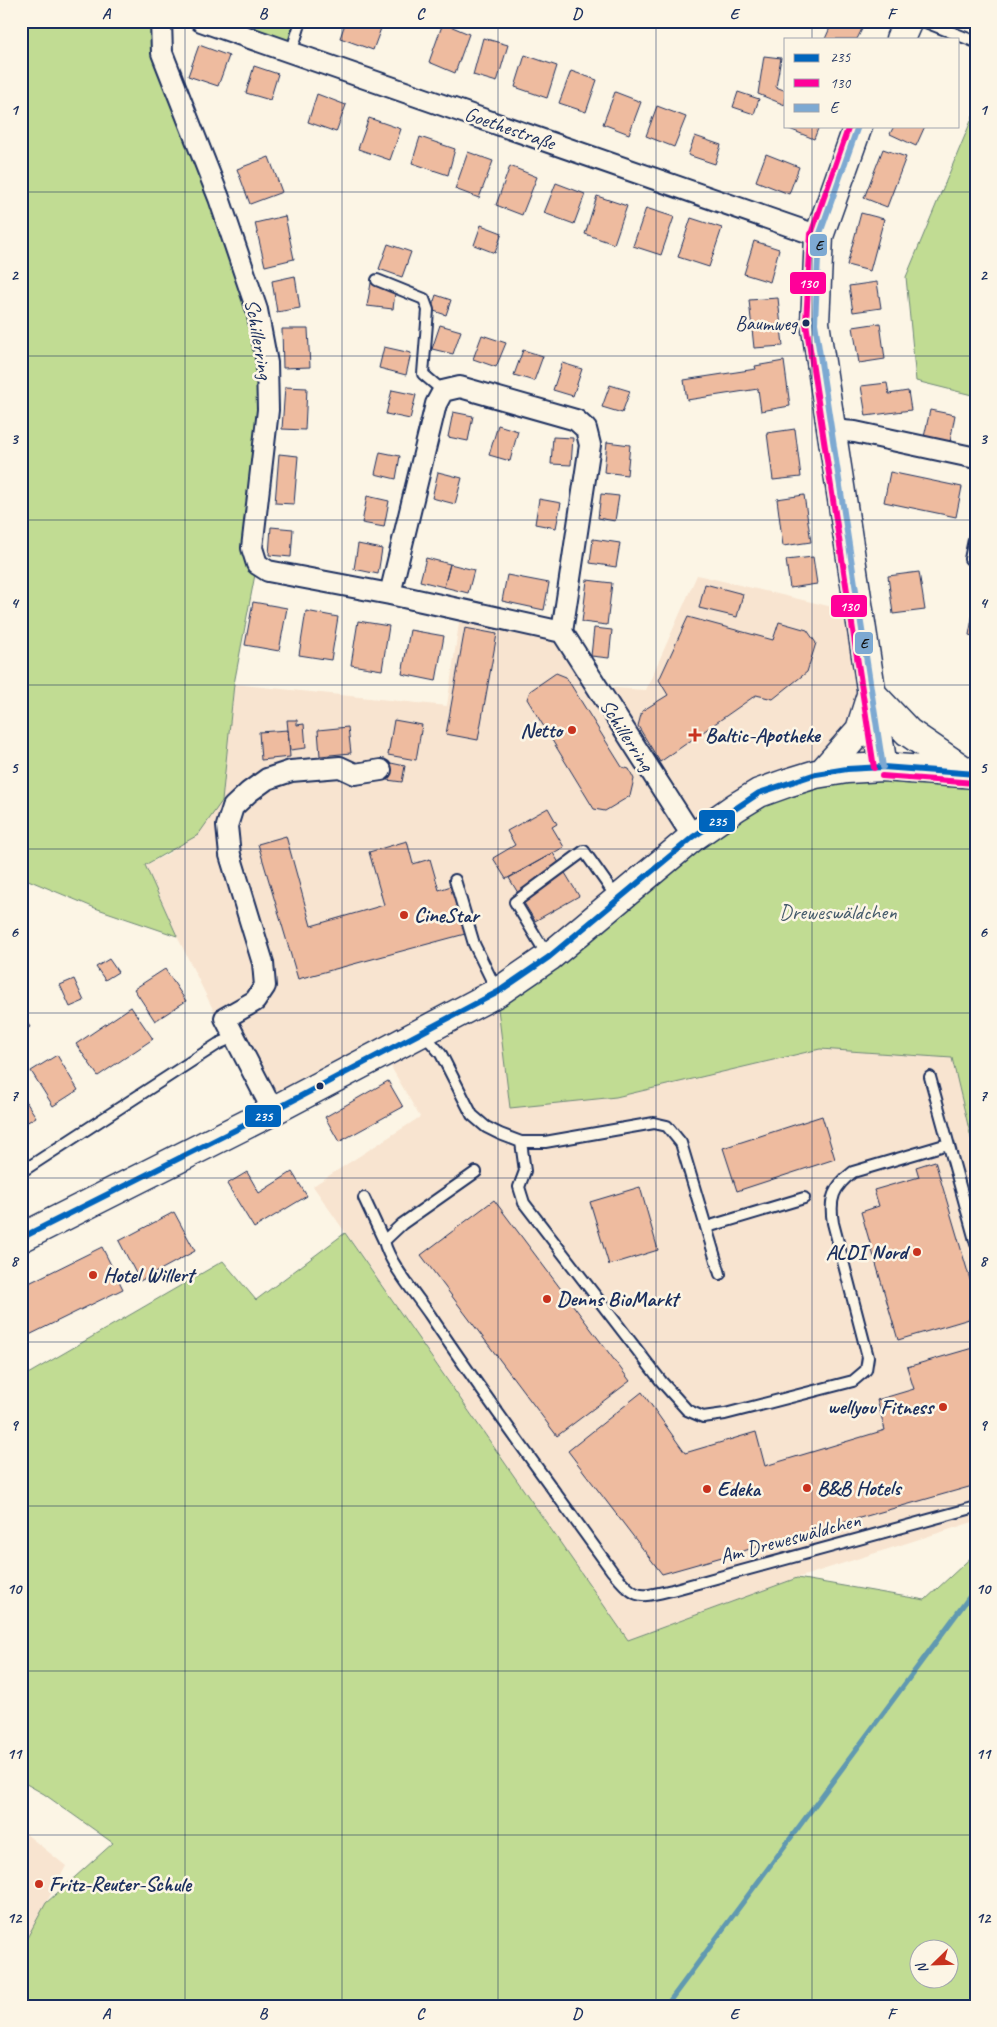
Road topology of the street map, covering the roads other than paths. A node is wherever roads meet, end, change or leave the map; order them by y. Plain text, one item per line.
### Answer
1 (161, 21) edge
2 (201, 21) edge
3 (301, 21) edge
4 (908, 21) edge
5 (923, 21) edge
6 (900, 38) edge
7 (976, 42) edge
8 (291, 53) junction
9 (857, 128) edge
10 (819, 236) junction
11 (377, 280) dead end
12 (443, 391) junction
13 (831, 430) junction
14 (976, 458) edge
15 (976, 530) edge
16 (976, 560) edge
17 (390, 594) junction
18 (562, 632) junction
19 (871, 693) junction
20 (883, 767) junction
21 (381, 770) dead end
22 (822, 773) junction
23 (971, 773) edge
24 (693, 837) junction
25 (455, 880) dead end
26 (618, 899) junction
27 (548, 957) junction
28 (498, 992) junction
29 (422, 1032) junction
30 (234, 1037) junction
31 (930, 1077) dead end
32 (273, 1111) junction
33 (521, 1142) junction
34 (948, 1144) junction
35 (21, 1172) edge
36 (476, 1172) dead end
37 (364, 1198) dead end
38 (804, 1198) dead end
39 (706, 1227) junction
40 (21, 1238) edge
41 (384, 1241) junction
42 (976, 1244) edge
43 (720, 1274) dead end
44 (976, 1507) edge

1 - 17 street, Schillerring
2 - 8 street, Goethestraße
3 - 8 lane
4 - 6 main road
5 - 7 lane
8 - 10 street, Goethestraße
9 - 10 main road
10 - 13 main road
11 - 12 lane
12 - 17 street
12 - 18 street
13 - 14 street
13 - 19 main road
15 - 16 lane
17 - 18 street, Schillerring
18 - 24 street, Schillerring
19 - 20 main road
19 - 22 main road
19 - 23 main road
20 - 22 main road
20 - 23 main road
21 - 30 street
22 - 24 main road
24 - 26 main road
25 - 28 lane
26 - 27 main road
26 - 27 lane
27 - 28 main road
28 - 29 main road
29 - 32 main road
29 - 33 lane
30 - 32 street
30 - 35 lane
31 - 34 lane
32 - 40 main road
33 - 34 lane
33 - 39 lane
34 - 42 lane
36 - 41 lane
37 - 41 lane, Am Dreweswäldchen
38 - 39 lane
39 - 43 lane
41 - 44 lane, Am Dreweswäldchen

